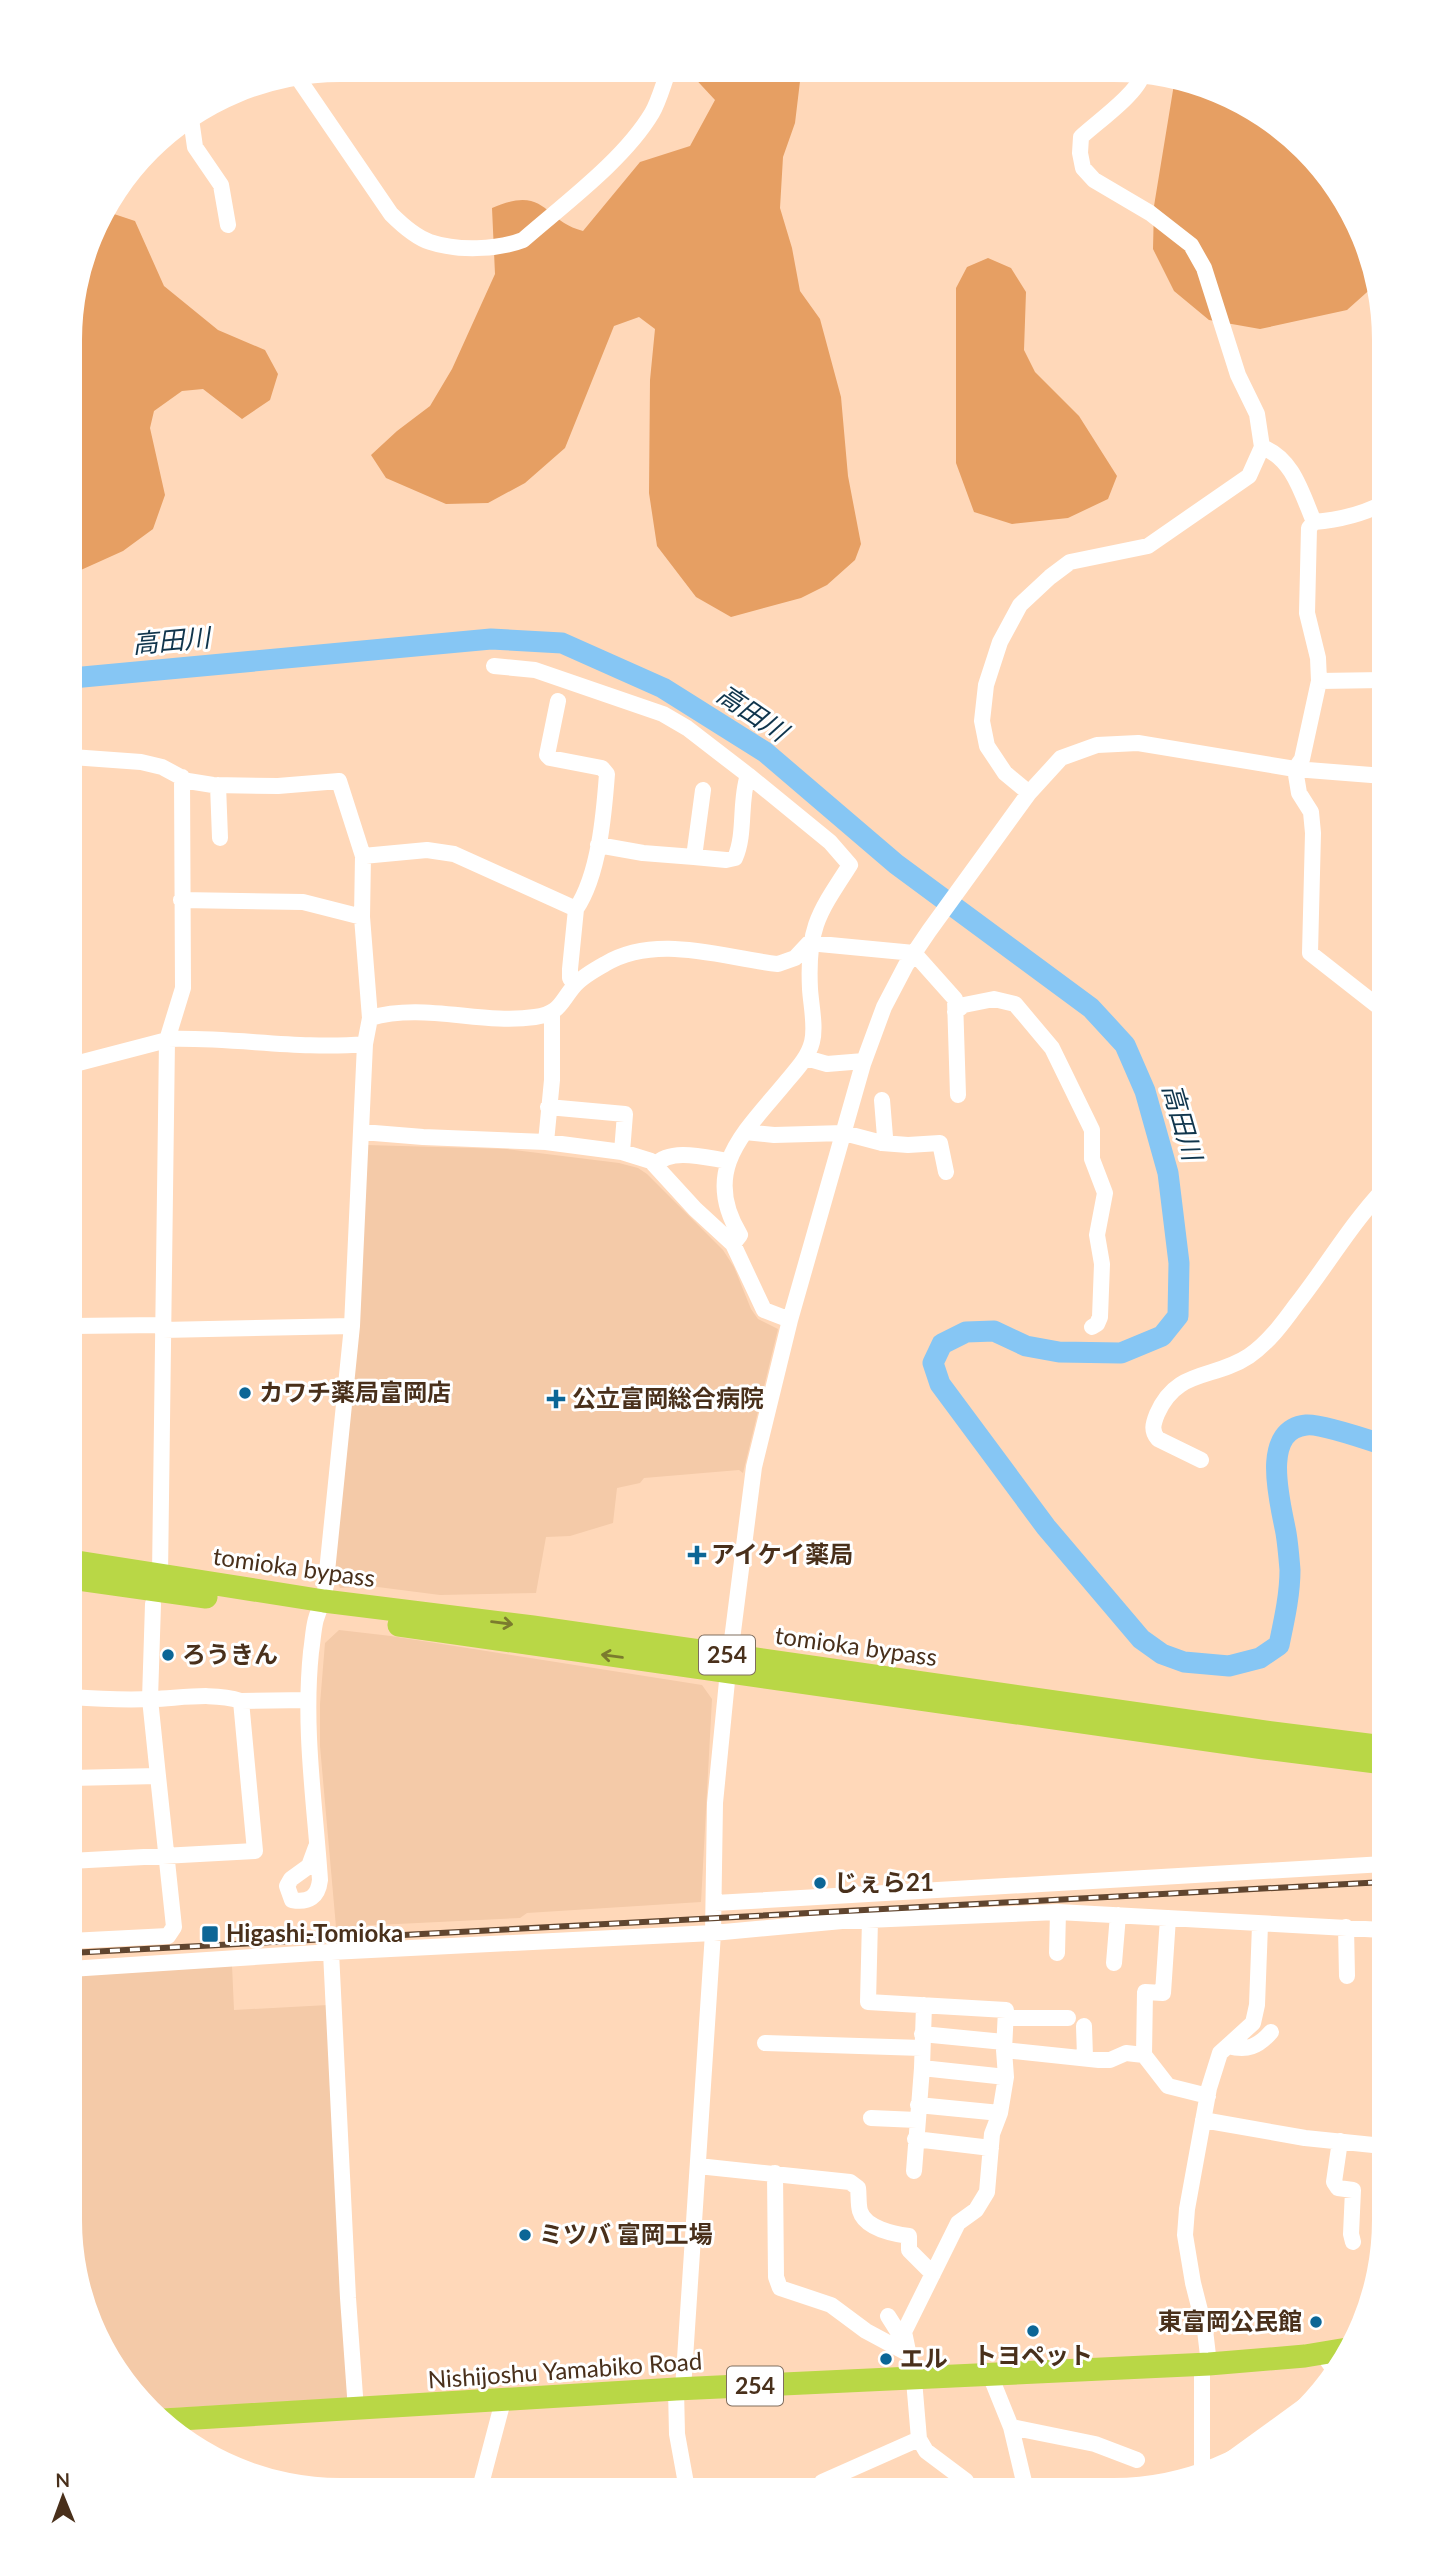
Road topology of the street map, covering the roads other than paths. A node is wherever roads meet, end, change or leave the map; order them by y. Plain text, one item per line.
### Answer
1 (664, 82) edge
2 (1138, 83) edge
3 (303, 85) edge
4 (192, 129) edge
5 (228, 225) dead end
6 (1262, 447) junction
7 (1372, 509) edge
8 (1314, 522) junction
9 (494, 666) dead end
10 (1319, 681) junction
11 (1372, 681) edge
12 (558, 701) dead end
13 (82, 758) edge
14 (1295, 769) junction
15 (748, 775) junction
16 (1372, 775) edge
17 (182, 777) junction
18 (218, 785) junction
19 (703, 790) dead end
20 (1029, 793) junction
21 (219, 838) dead end
22 (598, 845) junction
23 (363, 856) junction
24 (694, 857) junction
25 (181, 900) junction
26 (576, 909) junction
27 (362, 917) junction
28 (810, 943) junction
29 (914, 953) junction
30 (575, 985) junction
31 (1372, 1002) edge
32 (955, 1012) junction
33 (552, 1013) junction
34 (370, 1018) junction
35 (168, 1040) junction
36 (365, 1044) junction
37 (806, 1058) junction
38 (864, 1061) junction
39 (82, 1062) edge
40 (958, 1096) dead end
41 (882, 1100) dead end
42 (548, 1107) junction
43 (362, 1132) junction
44 (745, 1132) junction
45 (844, 1133) junction
46 (546, 1142) junction
47 (882, 1143) junction
48 (622, 1152) junction
49 (728, 1161) junction
50 (655, 1165) junction
51 (946, 1172) dead end
52 (1372, 1205) edge
53 (733, 1244) junction
54 (790, 1320) junction
55 (82, 1326) edge
56 (352, 1326) junction
57 (162, 1327) junction
58 (1092, 1327) dead end
59 (1201, 1460) dead end
60 (82, 1563) edge
61 (160, 1574) junction
62 (82, 1579) edge
63 (153, 1604) dead end
64 (320, 1607) junction
65 (730, 1663) junction
66 (308, 1696) junction
67 (82, 1697) edge
68 (150, 1699) junction
69 (241, 1701) junction
70 (1372, 1745) edge
71 (1372, 1762) edge
72 (158, 1776) junction
73 (82, 1778) edge
74 (316, 1847) dead end
75 (167, 1856) junction
76 (82, 1860) edge
77 (1372, 1865) edge
78 (715, 1903) junction
79 (1058, 1912) junction
80 (1118, 1915) junction
81 (1168, 1919) junction
82 (870, 1920) junction
83 (1260, 1925) junction
84 (1346, 1927) junction
85 (1372, 1929) edge
86 (713, 1933) junction
87 (82, 1940) edge
88 (331, 1952) junction
89 (1057, 1953) dead end
90 (1114, 1963) dead end
91 (82, 1968) edge
92 (1348, 1976) dead end
93 (924, 2005) junction
94 (1006, 2018) junction
95 (1068, 2018) dead end
96 (1084, 2026) dead end
97 (1270, 2032) dead end
98 (922, 2041) junction
99 (765, 2043) dead end
100 (1004, 2046) junction
101 (1228, 2046) junction
102 (1144, 2055) junction
103 (1085, 2057) junction
104 (922, 2068) junction
105 (1006, 2077) junction
106 (1208, 2096) junction
107 (917, 2113) junction
108 (1000, 2113) junction
109 (871, 2118) dead end
110 (1203, 2120) junction
111 (915, 2139) junction
112 (1340, 2141) junction
113 (1372, 2145) edge
114 (991, 2148) junction
115 (698, 2166) junction
116 (914, 2171) dead end
117 (775, 2173) junction
118 (1353, 2242) dead end
119 (933, 2274) junction
120 (888, 2316) dead end
121 (907, 2349) junction
122 (1329, 2362) edge
123 (1205, 2364) junction
124 (990, 2375) junction
125 (915, 2379) junction
126 (679, 2389) junction
127 (503, 2401) junction
128 (356, 2410) junction
129 (185, 2425) edge
130 (1011, 2427) junction
131 (919, 2439) junction
132 (1137, 2460) dead end
133 (1202, 2462) edge
134 (483, 2478) edge
135 (685, 2478) edge
136 (831, 2478) edge
137 (963, 2478) edge
138 (1023, 2478) edge

1 - 3 street
2 - 6 street
4 - 5 street
6 - 8 street
6 - 20 street
7 - 8 street
8 - 10 street
9 - 15 street
10 - 11 street
10 - 14 street
12 - 22 street
13 - 17 street
14 - 16 street
14 - 20 street
14 - 31 street
15 - 24 street
15 - 28 street
17 - 18 street
17 - 25 street
18 - 21 street
18 - 23 street
19 - 24 street
20 - 29 street
22 - 24 street
22 - 26 street
23 - 26 street
23 - 27 street
25 - 27 street
25 - 35 street
26 - 30 street
27 - 34 street
28 - 29 street
28 - 30 street
28 - 37 street
29 - 32 street
29 - 38 street
30 - 33 street
32 - 40 street
32 - 58 street
33 - 34 street
33 - 42 street
34 - 36 street
35 - 36 street
35 - 39 street
35 - 57 street
36 - 43 street
37 - 38 street
37 - 44 street
38 - 45 street
41 - 47 street
42 - 46 street
42 - 48 street
43 - 46 street
43 - 56 street
44 - 45 street
44 - 49 street
45 - 47 street
45 - 54 street
46 - 48 street
47 - 51 street
48 - 50 street
49 - 50 street
49 - 53 street
50 - 53 street
52 - 59 street
53 - 54 street
54 - 65 street
55 - 57 street
56 - 57 street
56 - 64 street
57 - 61 street
60 - 61 highway, tomioka bypass / 254
61 - 64 highway, tomioka bypass / 254
62 - 64 highway, tomioka bypass / 254
63 - 68 street
64 - 65 highway, tomioka bypass / 254
64 - 66 street
65 - 70 highway, tomioka bypass / 254
65 - 71 highway, tomioka bypass / 254
65 - 78 street
66 - 69 street
66 - 74 street
67 - 68 street
68 - 69 street
68 - 72 street
69 - 75 street
72 - 73 street
72 - 75 street
75 - 76 street
75 - 87 street
77 - 78 street
78 - 86 street
79 - 80 street
79 - 82 street
79 - 89 street
80 - 81 street
80 - 90 street
81 - 83 street
81 - 102 street
82 - 86 street
82 - 93 street
83 - 84 street
83 - 101 street
84 - 85 street
84 - 92 street
86 - 88 street
86 - 115 street
88 - 91 street
88 - 128 street
93 - 94 street
93 - 98 street
94 - 95 street
94 - 100 street
96 - 103 street
97 - 101 street
98 - 99 street
98 - 100 street
98 - 104 street
100 - 103 street
100 - 105 street
101 - 106 street
102 - 103 street
102 - 106 street
104 - 105 street
104 - 107 street
105 - 108 street
106 - 110 street
107 - 108 street
107 - 109 street
107 - 111 street
108 - 114 street
110 - 112 street
110 - 123 street
111 - 114 street
111 - 116 street
112 - 113 street
112 - 118 street
114 - 119 street
115 - 117 street
115 - 126 street
117 - 119 street
117 - 121 street
119 - 121 street
120 - 121 street
121 - 125 street
122 - 123 highway, Nishijoshu Yamabiko Road / 254
123 - 124 highway, Nishijoshu Yamabiko Road / 254
123 - 133 street
124 - 125 highway, Nishijoshu Yamabiko Road / 254
124 - 130 street
125 - 126 highway, Nishijoshu Yamabiko Road / 254
125 - 131 street
126 - 127 highway, Nishijoshu Yamabiko Road / 254
126 - 135 street
127 - 128 highway, Nishijoshu Yamabiko Road / 254
127 - 134 street
128 - 129 highway, Nishijoshu Yamabiko Road / 254
130 - 132 street
130 - 138 street
131 - 136 street
131 - 137 street

